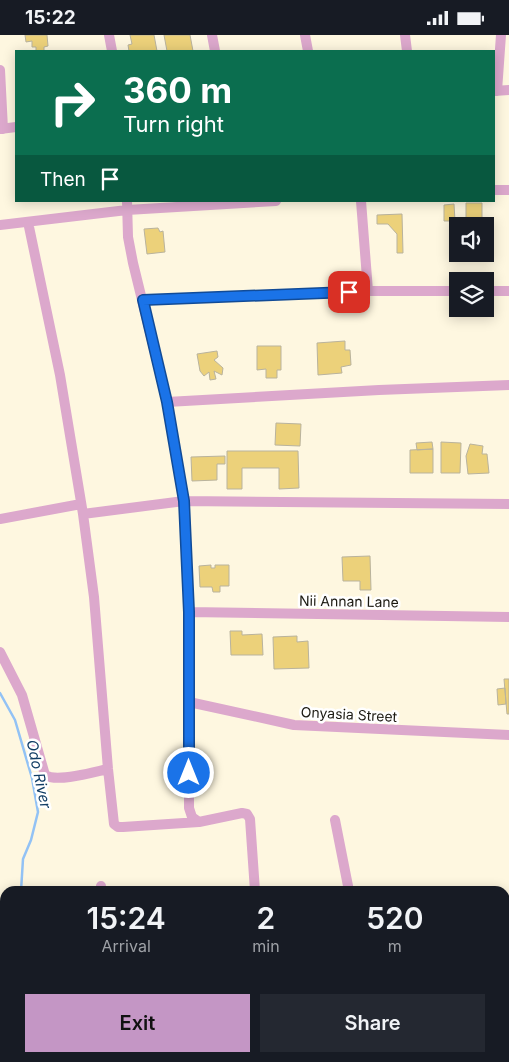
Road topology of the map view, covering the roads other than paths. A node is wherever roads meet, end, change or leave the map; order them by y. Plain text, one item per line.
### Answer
1 (109, 35) edge
2 (212, 35) edge
3 (305, 35) edge
4 (406, 35) edge
5 (501, 35) edge
6 (112, 50) edge
7 (215, 50) edge
8 (308, 50) edge
9 (407, 50) edge
10 (0, 70) edge
11 (509, 90) edge
12 (495, 91) edge
13 (15, 127) edge
14 (2, 129) edge
15 (495, 190) edge
16 (509, 190) edge
17 (246, 202) edge
18 (361, 202) edge
19 (127, 206) edge
20 (28, 222) junction
21 (0, 225) edge
22 (368, 291) junction
23 (449, 291) edge
24 (494, 291) edge
25 (509, 291) edge
26 (143, 300) junction
27 (509, 385) edge
28 (167, 402) junction
29 (184, 501) junction
30 (509, 504) edge
31 (82, 509) junction
32 (0, 519) edge
33 (189, 612) junction
34 (509, 617) edge
35 (0, 652) edge
36 (189, 702) junction
37 (509, 735) edge
38 (108, 769) junction
39 (195, 819) junction
40 (335, 820) dead end
41 (255, 886) edge
42 (348, 886) edge

1 - 6 street
2 - 7 street
3 - 8 street
4 - 9 street
5 - 12 street
10 - 14 street
11 - 12 street
13 - 14 street
15 - 16 street
17 - 19 street
18 - 22 street
19 - 20 street
19 - 26 street
20 - 21 street
20 - 31 street
22 - 23 street
22 - 26 street
24 - 25 street
26 - 28 street
27 - 28 street
28 - 29 street
29 - 30 street
29 - 31 street
29 - 33 street
31 - 32 street
31 - 38 street
33 - 34 street, Nii Annan Lane
33 - 36 street
35 - 38 street
36 - 37 street, Onyasia Street
36 - 39 street
38 - 39 street
39 - 41 street
40 - 42 street

